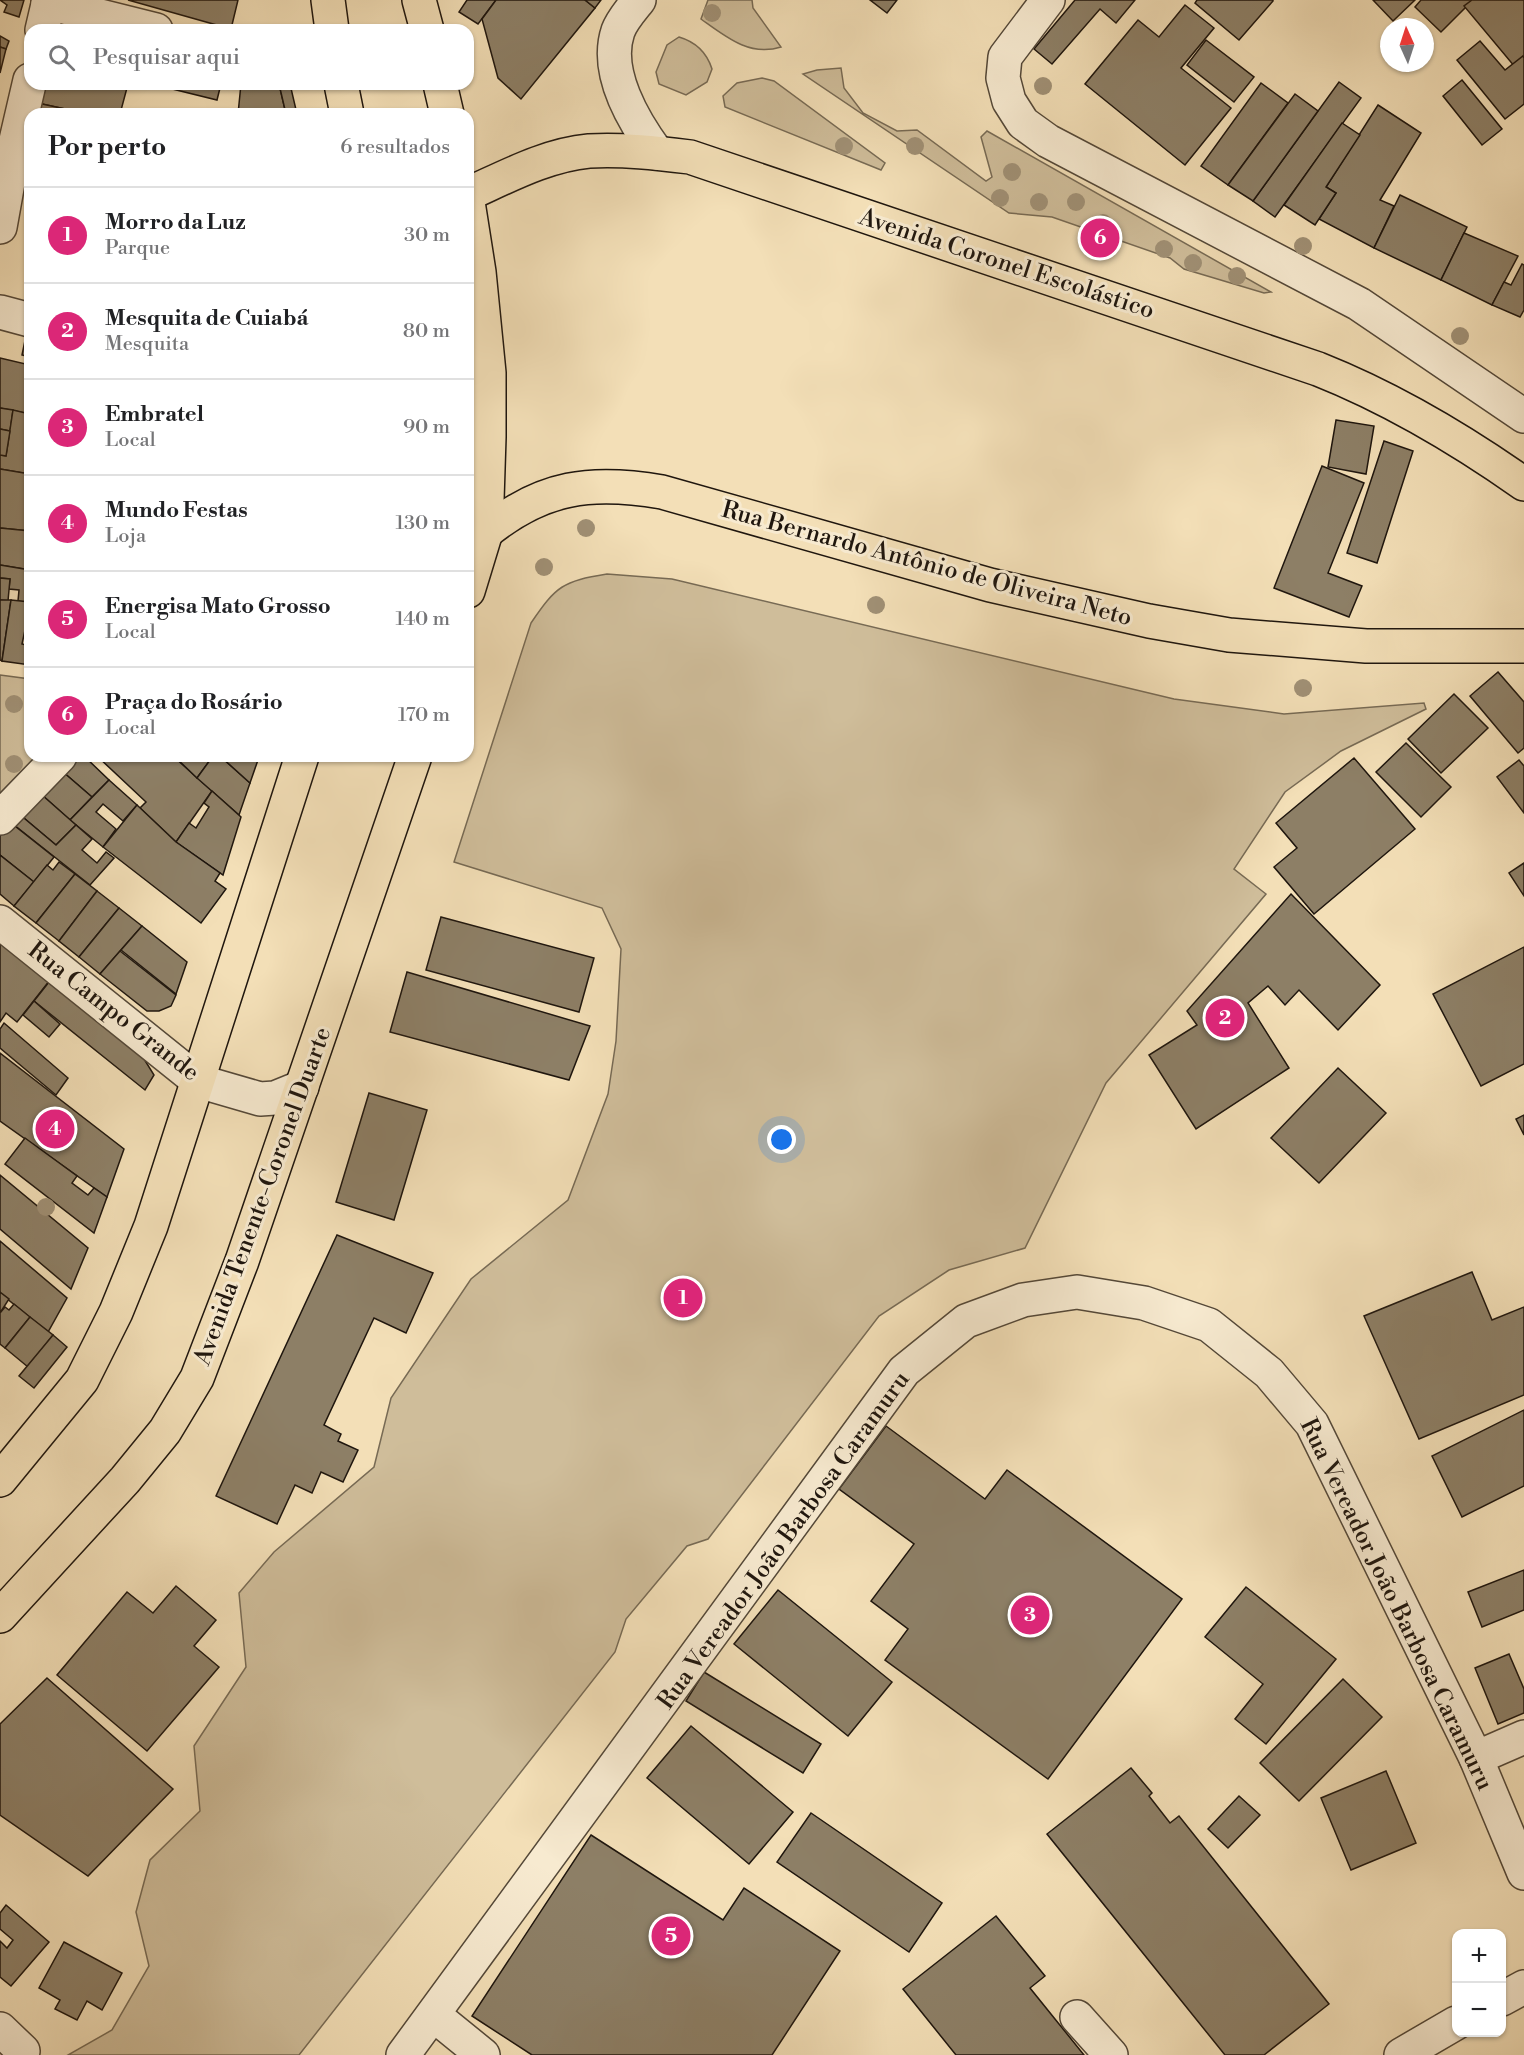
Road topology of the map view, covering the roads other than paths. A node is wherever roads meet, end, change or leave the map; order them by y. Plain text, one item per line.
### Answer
1 (328, 0) edge
2 (419, 0) edge
3 (639, 0) edge
4 (1048, 0) edge
5 (47, 11) edge
6 (122, 24) edge
7 (331, 24) edge
8 (425, 24) edge
9 (28, 90) edge
10 (342, 90) edge
11 (441, 90) edge
12 (25, 108) edge
13 (346, 108) edge
14 (446, 108) edge
15 (24, 115) edge
16 (657, 153) junction
17 (13, 179) edge
18 (474, 191) edge
19 (0, 227) edge
20 (474, 237) edge
21 (0, 312) edge
22 (24, 318) edge
23 (1524, 416) edge
24 (1524, 484) edge
25 (486, 532) junction
26 (474, 571) edge
27 (1524, 644) edge
28 (54, 762) edge
29 (300, 762) edge
30 (413, 762) edge
31 (0, 818) edge
32 (0, 922) edge
33 (198, 1081) junction
34 (302, 1087) junction
35 (0, 1480) edge
36 (0, 1616) edge
37 (1524, 1737) edge
38 (1476, 1758) junction
39 (1524, 1873) edge
40 (1524, 1987) edge
41 (1506, 1997) edge
42 (435, 2016) junction
43 (1077, 2017) dead end
44 (1452, 2025) edge
45 (403, 2055) edge
46 (483, 2055) edge
47 (1111, 2055) edge
48 (1401, 2055) edge

1 - 7 main road
2 - 8 main road
3 - 16 street
4 - 23 street
5 - 6 street
9 - 12 street
10 - 13 main road
11 - 14 main road
15 - 17 street
16 - 18 main road, Avenida Coronel Escolástico
16 - 24 main road, Avenida Coronel Escolástico
17 - 19 street
20 - 25 main road
21 - 22 street
25 - 26 main road
25 - 27 main road, Rua Bernardo Antônio de Oliveira Neto
28 - 31 street
29 - 33 main road
30 - 34 main road, Avenida Tenente-Coronel Duarte
32 - 33 street, Rua Campo Grande
33 - 34 street, Rua Campo Grande
33 - 35 main road
34 - 36 main road, Avenida Tenente-Coronel Duarte
37 - 38 street
38 - 39 street, Rua Vereador João Barbosa Caramuru
38 - 42 street, Rua Vereador João Barbosa Caramuru
40 - 41 street
42 - 45 street, Rua Vereador João Barbosa Caramuru
42 - 46 street
43 - 47 street
44 - 48 street

